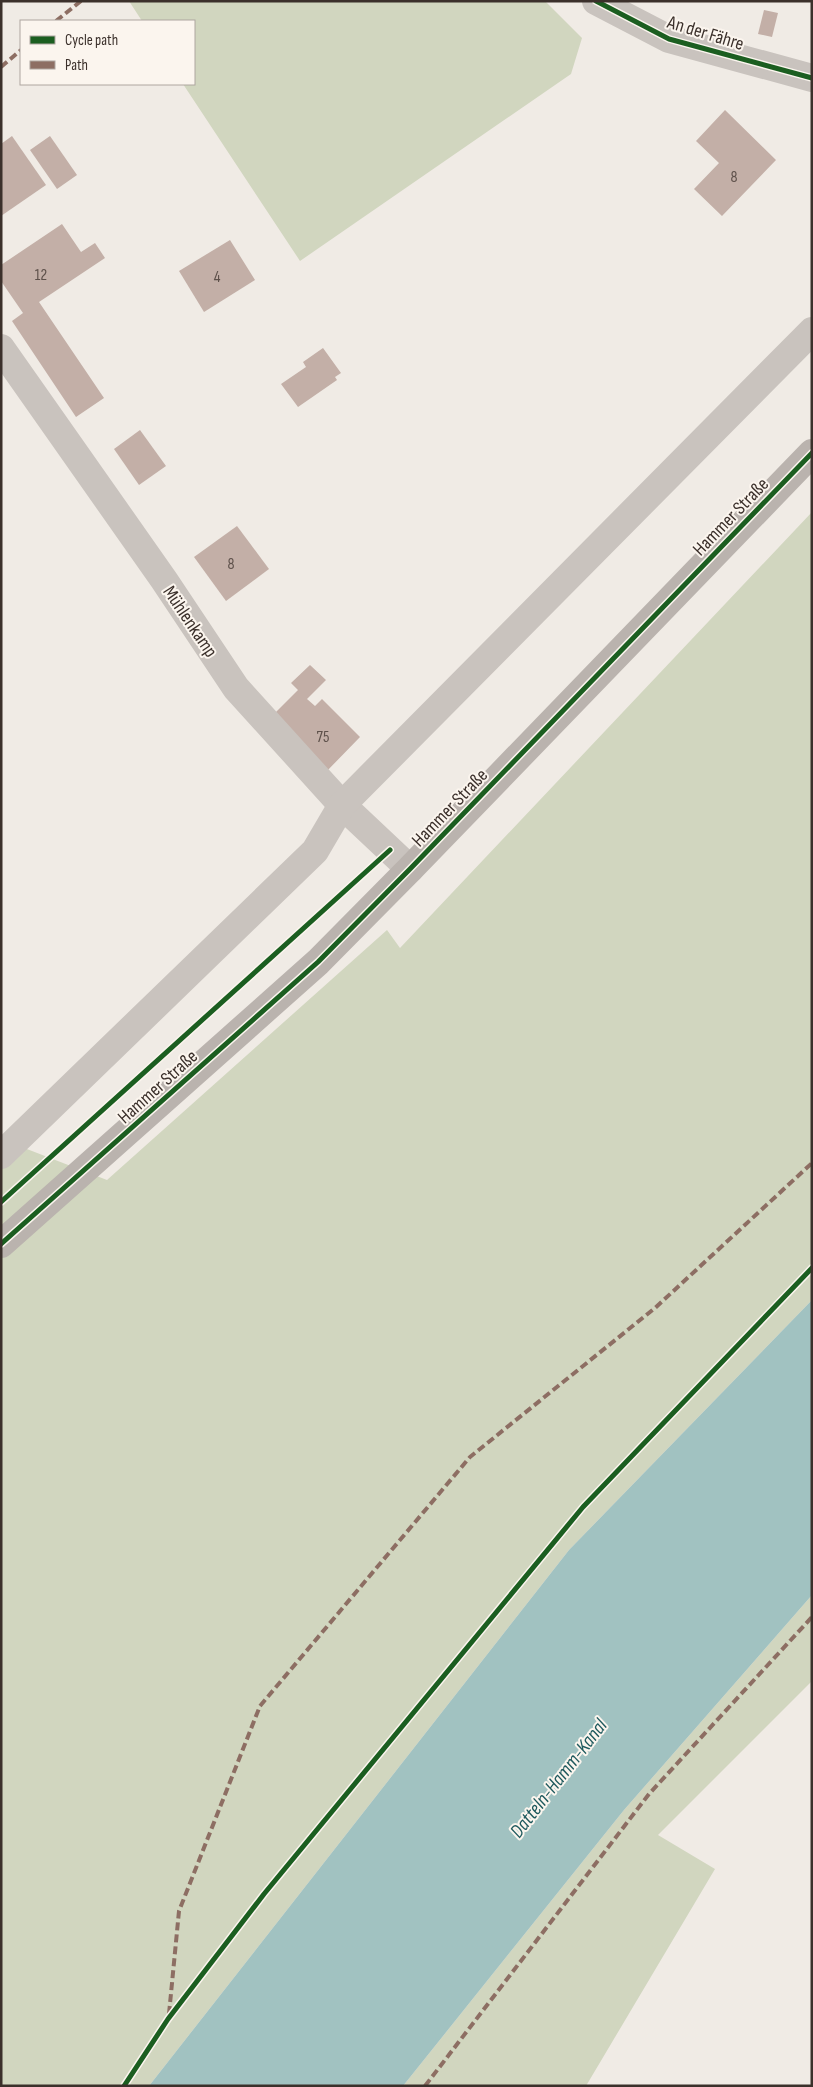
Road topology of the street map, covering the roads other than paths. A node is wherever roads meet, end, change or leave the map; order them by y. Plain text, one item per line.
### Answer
1 (596, 1) edge
2 (812, 78) edge
3 (812, 331) edge
4 (1, 348) edge
5 (812, 453) edge
6 (342, 805) junction
7 (410, 869) junction
8 (1, 1155) edge
9 (1, 1244) edge

1 - 2 street, An der Fähre
3 - 6 street
4 - 6 street, Mühlenkamp
5 - 7 main road, Hammer Straße
6 - 7 street, Mühlenkamp
6 - 8 street
7 - 9 main road, Hammer Straße

